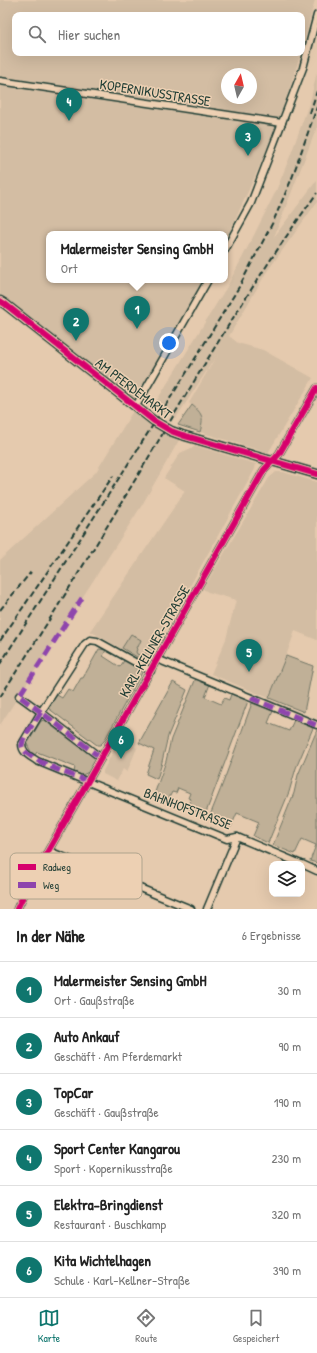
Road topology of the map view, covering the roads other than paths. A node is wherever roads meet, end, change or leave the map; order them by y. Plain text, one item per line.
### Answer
1 (317, 15) edge
2 (0, 81) edge
3 (282, 123) junction
4 (228, 245) edge
5 (206, 283) edge
6 (0, 301) edge
7 (317, 388) edge
8 (136, 406) junction
9 (271, 462) junction
10 (317, 474) edge
11 (157, 659) junction
12 (151, 671) junction
13 (19, 696) dead end
14 (41, 712) junction
15 (317, 725) edge
16 (101, 758) junction
17 (88, 781) junction
18 (237, 838) junction
19 (49, 851) joint
20 (54, 853) edge
21 (294, 861) edge
22 (305, 865) edge
23 (317, 871) edge
24 (142, 889) edge
25 (22, 899) edge
26 (17, 909) edge
27 (191, 909) edge
28 (207, 909) edge

1 - 3 street
2 - 3 street, KOPERNIKUSSTRASSE
3 - 4 street
5 - 8 street
6 - 8 street, AM PFERDEMARKT
7 - 9 street, KARL-KELLNER-STRASSE
8 - 9 street, AM PFERDEMARKT
9 - 10 street, AM PFERDEMARKT
9 - 11 street, KARL-KELLNER-STRASSE
11 - 12 street, KARL-KELLNER-STRASSE
11 - 15 street
12 - 14 street
12 - 16 street, KARL-KELLNER-STRASSE
13 - 14 street
14 - 16 street
14 - 17 street, BAHNHOFSTRASSE
16 - 17 street, KARL-KELLNER-STRASSE
17 - 18 street, BAHNHOFSTRASSE
17 - 19 street, KARL-KELLNER-STRASSE
18 - 21 street, BAHNHOFSTRASSE
18 - 28 street
19 - 20 street
22 - 23 street, BAHNHOFSTRASSE
24 - 27 street
25 - 26 street, KARL-KELLNER-STRASSE

